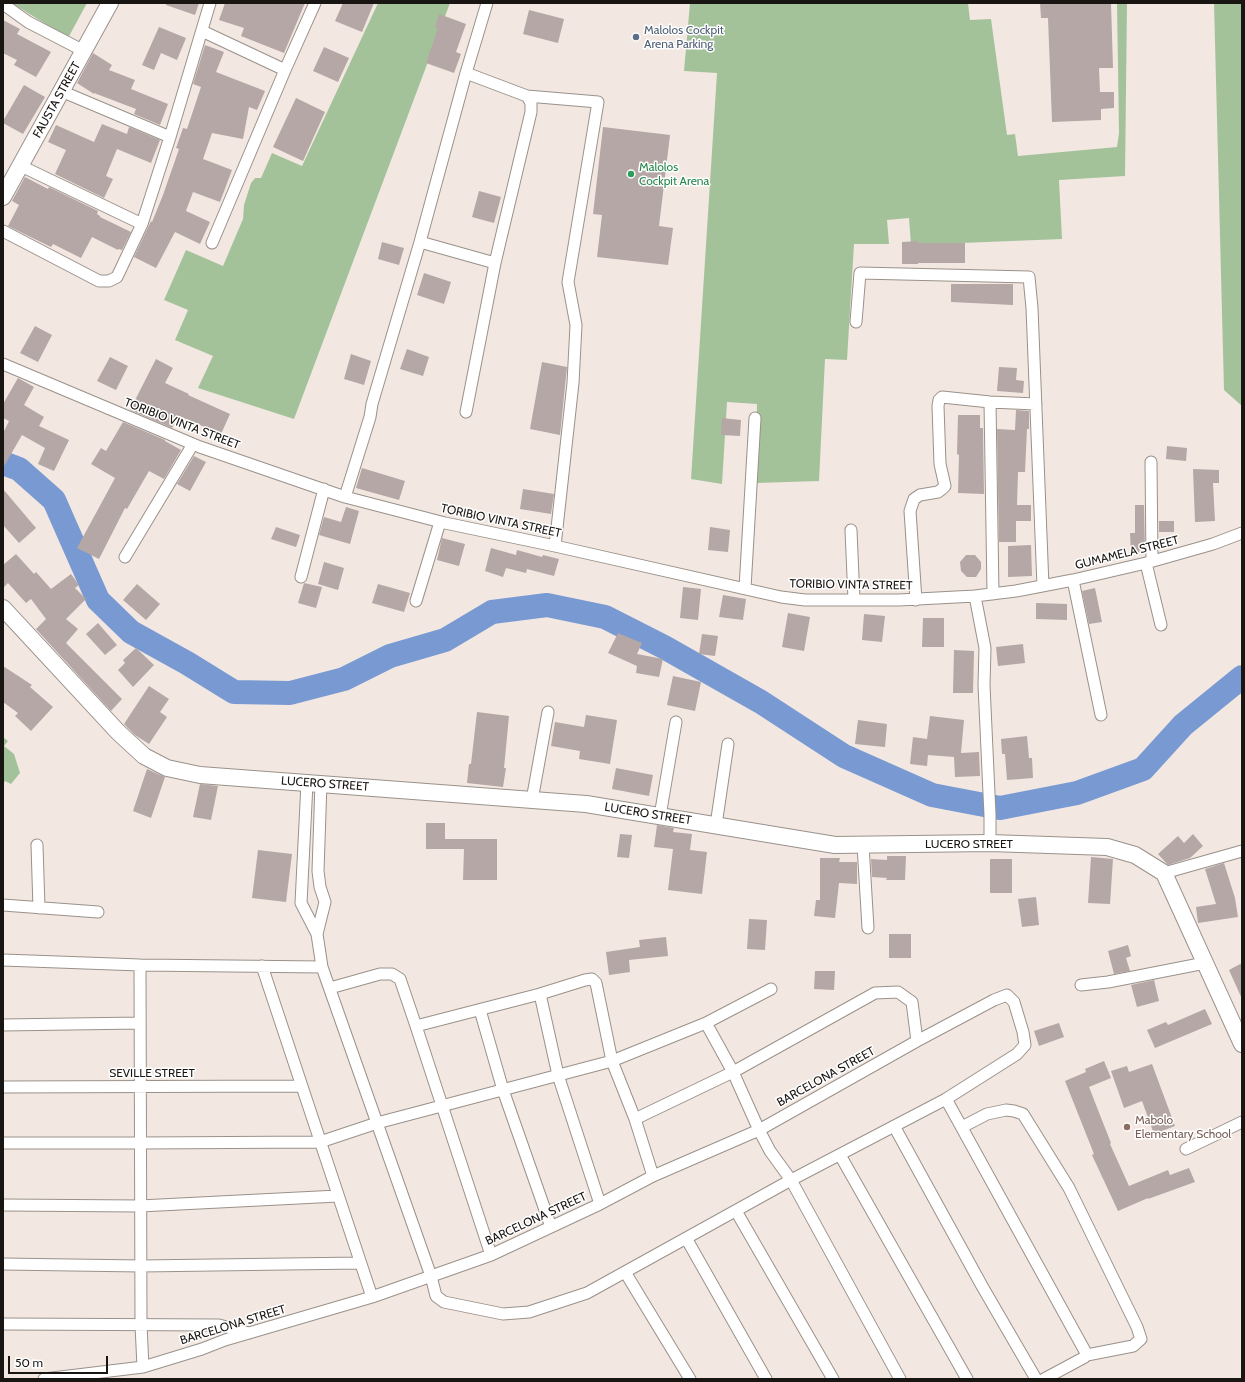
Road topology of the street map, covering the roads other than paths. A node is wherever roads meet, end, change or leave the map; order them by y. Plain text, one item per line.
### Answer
1 (110, 3) edge
2 (210, 3) edge
3 (315, 3) edge
4 (487, 3) edge
5 (3, 4) edge
6 (202, 31) junction
7 (84, 51) junction
8 (285, 70) junction
9 (466, 73) junction
10 (61, 91) junction
11 (527, 96) junction
12 (170, 137) junction
13 (20, 166) junction
14 (3, 197) edge
15 (142, 224) junction
16 (3, 231) edge
17 (420, 242) junction
18 (212, 243) dead end
19 (495, 262) junction
20 (856, 322) dead end
21 (3, 364) edge
22 (990, 402) junction
23 (1036, 404) junction
24 (466, 412) dead end
25 (755, 418) dead end
26 (193, 444) junction
27 (1151, 462) dead end
28 (324, 489) junction
29 (345, 496) junction
30 (440, 522) junction
31 (851, 530) dead end
32 (1242, 533) edge
33 (555, 546) junction
34 (125, 557) dead end
35 (1149, 562) junction
36 (301, 577) dead end
37 (1073, 580) junction
38 (1043, 586) junction
39 (745, 588) junction
40 (1016, 591) joint
41 (993, 594) junction
42 (975, 596) junction
43 (854, 600) junction
44 (916, 600) junction
45 (416, 601) dead end
46 (3, 608) edge
47 (1161, 626) dead end
48 (548, 712) dead end
49 (1101, 715) dead end
50 (676, 722) dead end
51 (728, 744) dead end
52 (314, 783) junction
53 (532, 800) junction
54 (660, 816) junction
55 (716, 825) junction
56 (990, 843) junction
57 (37, 845) dead end
58 (863, 845) junction
59 (1242, 851) edge
60 (1164, 873) junction
61 (320, 887) junction
62 (302, 888) junction
63 (3, 905) edge
64 (39, 908) junction
65 (98, 912) dead end
66 (868, 928) dead end
67 (317, 934) junction
68 (3, 960) edge
69 (1205, 962) junction
70 (140, 965) junction
71 (262, 966) junction
72 (322, 967) junction
73 (1081, 985) dead end
74 (330, 988) junction
75 (770, 989) dead end
76 (540, 994) junction
77 (480, 1010) junction
78 (140, 1023) junction
79 (706, 1023) junction
80 (3, 1025) edge
81 (416, 1026) junction
82 (917, 1041) junction
83 (1242, 1044) edge
84 (612, 1061) junction
85 (733, 1072) junction
86 (558, 1076) junction
87 (140, 1086) junction
88 (301, 1086) junction
89 (3, 1087) edge
90 (503, 1090) junction
91 (946, 1099) junction
92 (443, 1106) junction
93 (635, 1119) junction
94 (1242, 1122) edge
95 (377, 1123) junction
96 (894, 1126) junction
97 (962, 1127) junction
98 (759, 1130) junction
99 (320, 1142) junction
100 (3, 1143) edge
101 (140, 1143) junction
102 (1186, 1149) dead end
103 (840, 1155) junction
104 (653, 1176) junction
105 (791, 1180) junction
106 (338, 1196) junction
107 (600, 1204) junction
108 (3, 1205) edge
109 (140, 1206) junction
110 (736, 1211) junction
111 (551, 1227) junction
112 (686, 1238) junction
113 (491, 1255) junction
114 (360, 1263) junction
115 (3, 1264) edge
116 (140, 1266) junction
117 (624, 1272) junction
118 (431, 1276) junction
119 (372, 1297) junction
120 (3, 1324) edge
121 (141, 1325) junction
122 (250, 1333) junction
123 (1087, 1355) junction
124 (143, 1367) junction
125 (762, 1377) edge
126 (44, 1379) edge
127 (690, 1379) edge
128 (833, 1379) edge
129 (900, 1379) edge
130 (967, 1379) edge
131 (1036, 1379) edge
132 (1044, 1379) edge

1 - 7 street, FAUSTA STREET
2 - 6 street
3 - 8 street
4 - 9 street
5 - 7 street
6 - 8 street
6 - 12 street
7 - 10 street, FAUSTA STREET
8 - 18 street
9 - 11 street
9 - 17 street
10 - 12 street
10 - 13 street, FAUSTA STREET
11 - 19 street
11 - 33 street
12 - 15 street
13 - 14 street, FAUSTA STREET
13 - 15 street
15 - 16 street
17 - 19 street
17 - 29 street
19 - 24 street
20 - 23 street
21 - 26 street, TORIBIO VINTA STREET
22 - 23 street
22 - 41 street
22 - 44 street
23 - 38 street
25 - 39 street
26 - 28 street, TORIBIO VINTA STREET
26 - 34 street
27 - 35 street
28 - 29 street, TORIBIO VINTA STREET
28 - 36 street
29 - 30 street, TORIBIO VINTA STREET
30 - 33 street, TORIBIO VINTA STREET
30 - 45 street
31 - 43 street
32 - 35 street, GUMAMELA STREET
33 - 39 street, TORIBIO VINTA STREET
35 - 37 street, GUMAMELA STREET
35 - 47 street
37 - 38 street, GUMAMELA STREET
37 - 49 street
38 - 40 street, GUMAMELA STREET
39 - 43 street, TORIBIO VINTA STREET
40 - 41 street, TORIBIO VINTA STREET
41 - 42 street, TORIBIO VINTA STREET
42 - 44 street, TORIBIO VINTA STREET
42 - 56 street
43 - 44 street, TORIBIO VINTA STREET
46 - 52 street, LUCERO STREET
48 - 53 street
50 - 54 street
51 - 55 street
52 - 53 street, LUCERO STREET
52 - 61 street
52 - 62 street
53 - 54 street, LUCERO STREET
54 - 55 street, LUCERO STREET
55 - 58 street, LUCERO STREET
56 - 58 street, LUCERO STREET
56 - 60 street, LUCERO STREET
57 - 64 street
58 - 66 street
59 - 60 street
60 - 69 street
61 - 62 street
61 - 67 street
62 - 67 street
63 - 64 street
64 - 65 street
67 - 72 street
68 - 70 street
69 - 73 street
69 - 83 street
70 - 71 street
70 - 78 street
71 - 72 street
71 - 88 street
72 - 74 street
74 - 81 street
74 - 95 street
75 - 79 street
76 - 77 street
76 - 84 street
76 - 86 street
77 - 81 street
77 - 90 street
78 - 80 street
78 - 87 street
79 - 84 street
79 - 85 street
81 - 92 street
82 - 85 street
82 - 91 street, BARCELONA STREET
82 - 98 street, BARCELONA STREET
84 - 86 street
84 - 93 street
85 - 93 street
85 - 98 street
86 - 90 street
86 - 107 street
87 - 88 street, SEVILLE STREET
87 - 89 street, SEVILLE STREET
87 - 101 street
88 - 99 street
90 - 92 street
90 - 111 street
91 - 96 street
91 - 97 street
92 - 95 street
92 - 113 street
93 - 104 street
94 - 102 street
95 - 99 street
95 - 118 street
96 - 103 street
96 - 131 street
97 - 123 street
97 - 123 street
98 - 104 street, BARCELONA STREET
98 - 105 street
99 - 101 street
99 - 106 street
100 - 101 street
101 - 109 street
103 - 105 street
103 - 130 street
104 - 107 street, BARCELONA STREET
105 - 110 street
105 - 129 street
106 - 109 street
106 - 114 street
107 - 111 street, BARCELONA STREET
108 - 109 street
109 - 116 street
110 - 112 street
110 - 128 street
111 - 113 street, BARCELONA STREET
112 - 117 street
112 - 125 street
113 - 118 street, BARCELONA STREET
114 - 116 street
114 - 119 street
115 - 116 street
116 - 121 street
117 - 118 street
117 - 127 street
118 - 119 street, BARCELONA STREET
119 - 122 street, BARCELONA STREET
120 - 121 street
121 - 122 street
121 - 124 street
122 - 124 street, BARCELONA STREET
123 - 132 street
124 - 126 street, BARCELONA STREET

